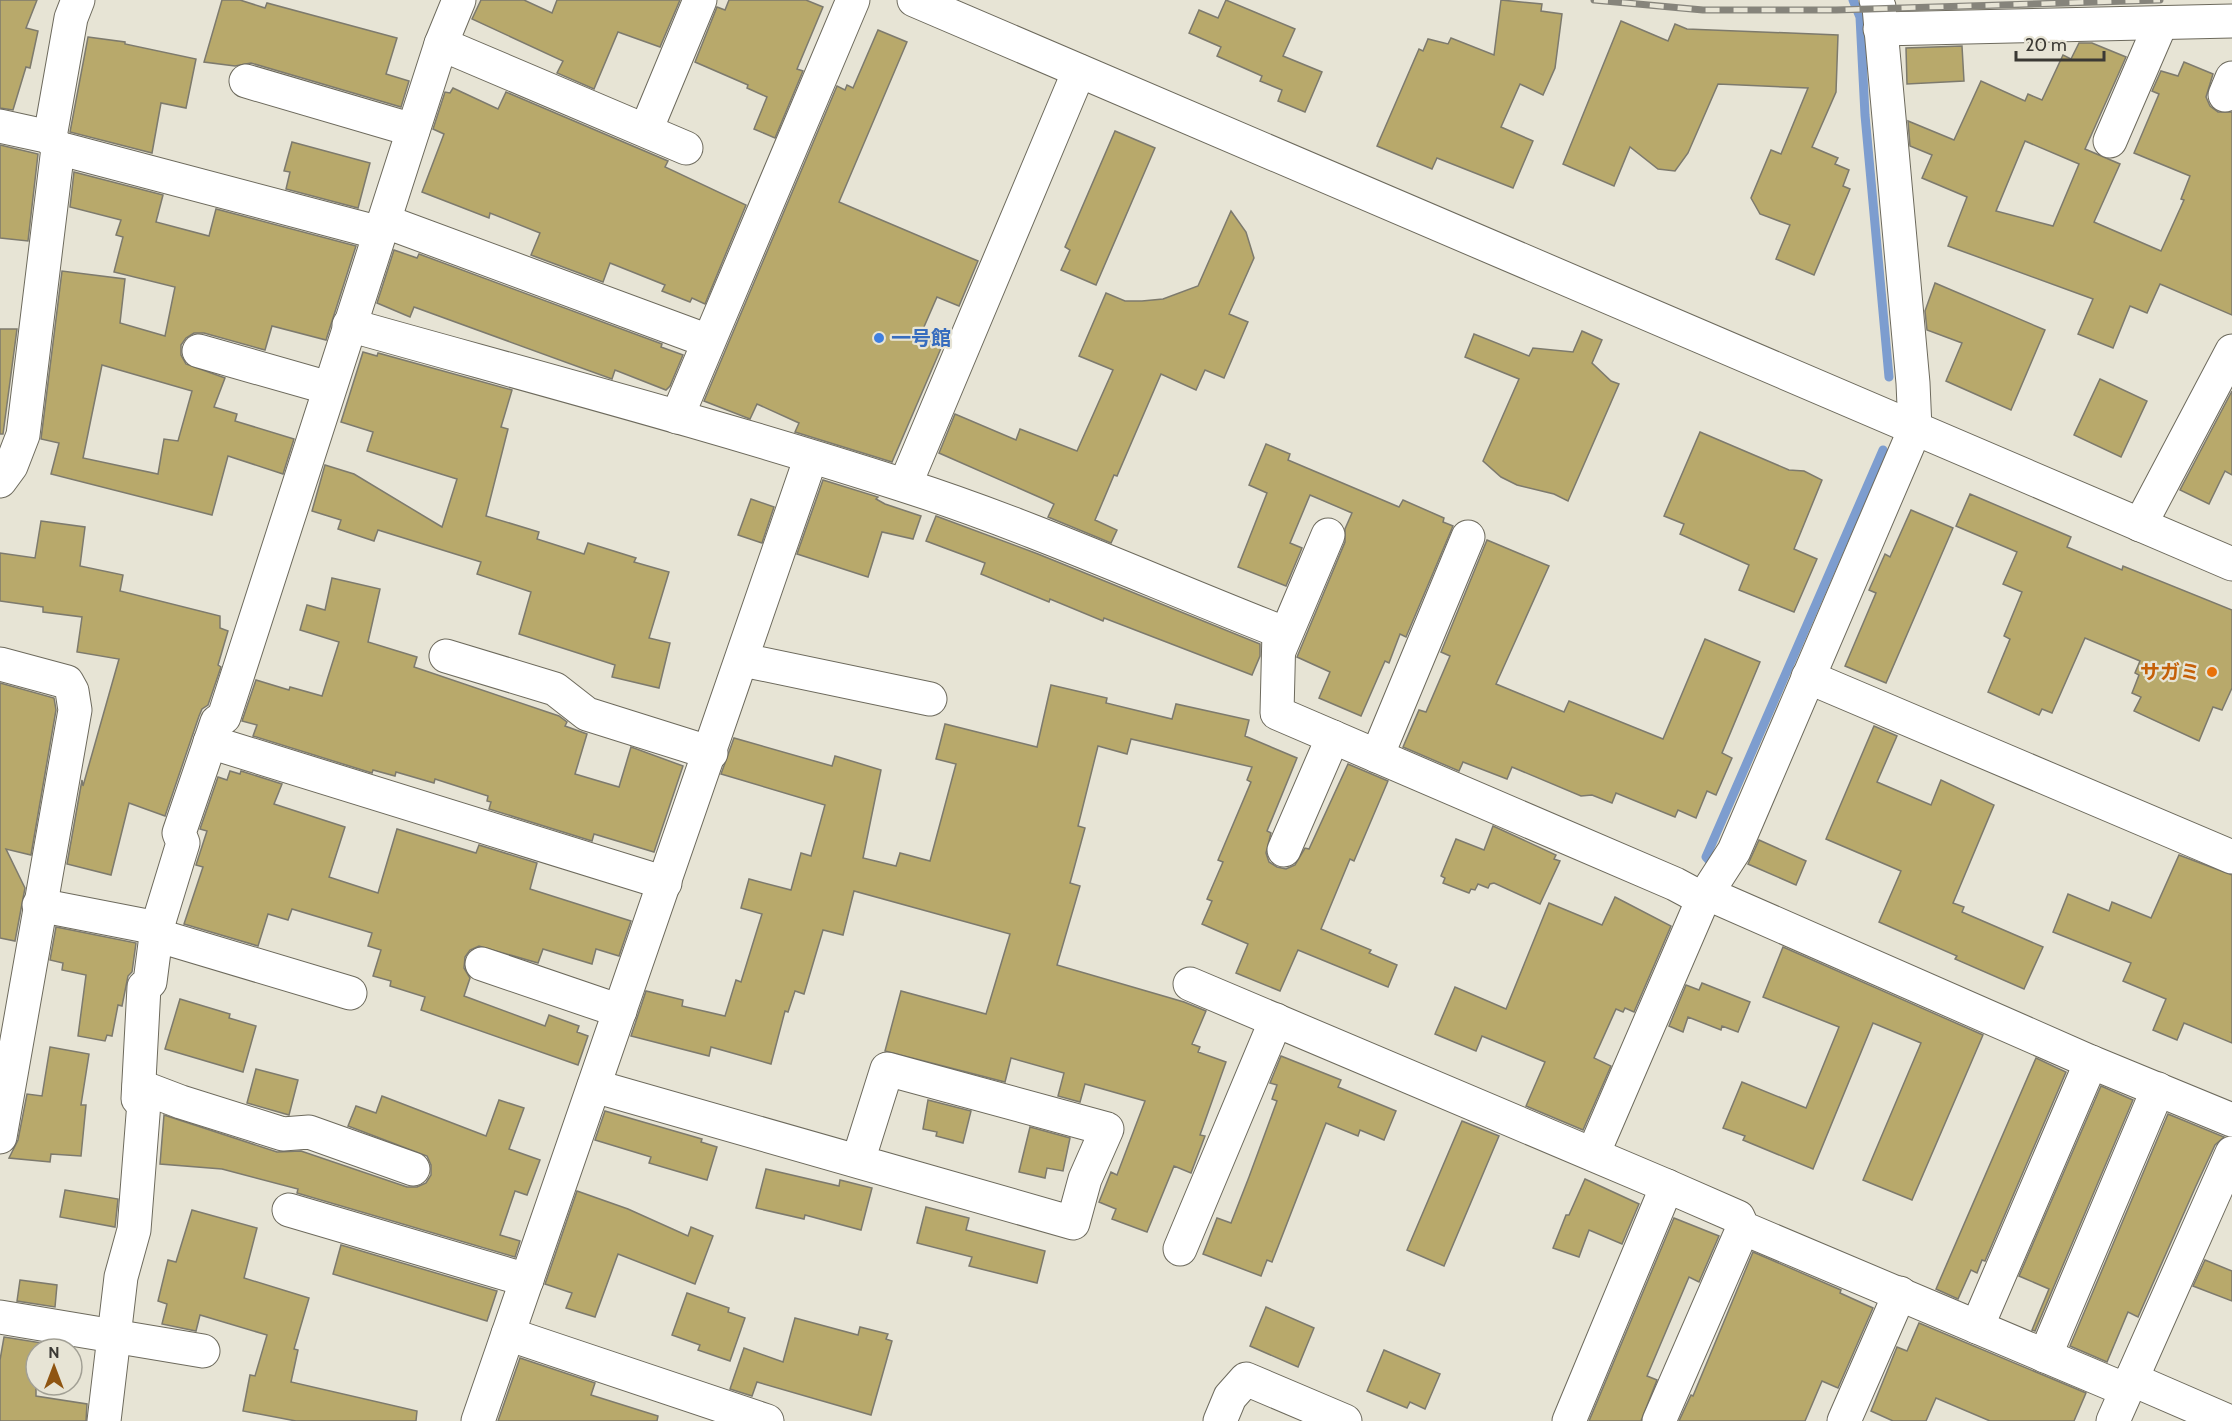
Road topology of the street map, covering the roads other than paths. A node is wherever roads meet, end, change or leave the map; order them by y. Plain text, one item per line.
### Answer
1 (78, 0) edge
2 (459, 0) edge
3 (700, 0) edge
4 (853, 0) edge
5 (914, 0) edge
6 (1878, 15) edge
7 (2232, 21) edge
8 (2161, 23) junction
9 (441, 44) junction
10 (1079, 71) junction
11 (246, 81) dead end
12 (0, 126) edge
13 (413, 130) junction
14 (646, 130) junction
15 (2110, 141) dead end
16 (54, 142) junction
17 (686, 148) dead end
18 (382, 227) junction
19 (350, 325) junction
20 (708, 341) junction
21 (199, 351) dead end
22 (2232, 351) edge
23 (329, 388) junction
24 (677, 417) junction
25 (1915, 429) junction
26 (811, 457) junction
27 (0, 481) edge
28 (904, 485) junction
29 (2140, 525) junction
30 (1328, 535) dead end
31 (1468, 537) dead end
32 (2232, 564) edge
33 (1279, 651) junction
34 (446, 656) dead end
35 (743, 660) junction
36 (0, 664) edge
37 (1808, 676) junction
38 (930, 699) dead end
39 (1333, 737) junction
40 (210, 742) junction
41 (711, 753) junction
42 (1377, 756) junction
43 (1284, 850) dead end
44 (2232, 857) edge
45 (665, 883) junction
46 (1706, 894) junction
47 (39, 905) junction
48 (157, 931) junction
49 (482, 964) dead end
50 (1190, 984) dead end
51 (350, 993) dead end
52 (620, 1011) junction
53 (1276, 1020) junction
54 (2091, 1062) junction
55 (139, 1086) junction
56 (594, 1086) junction
57 (2158, 1089) junction
58 (2, 1118) edge
59 (2232, 1120) edge
60 (2232, 1153) edge
61 (1593, 1154) junction
62 (858, 1161) junction
63 (413, 1169) dead end
64 (1667, 1186) junction
65 (289, 1210) dead end
66 (1743, 1228) junction
67 (1180, 1248) dead end
68 (527, 1280) junction
69 (1900, 1293) junction
70 (0, 1317) edge
71 (1977, 1327) junction
72 (508, 1334) junction
73 (115, 1335) junction
74 (203, 1351) dead end
75 (2045, 1356) junction
76 (2128, 1385) junction
77 (104, 1421) edge
78 (478, 1421) edge
79 (767, 1421) edge
80 (1220, 1421) edge
81 (1345, 1421) edge
82 (1569, 1421) edge
83 (1659, 1421) edge
84 (1845, 1421) edge
85 (2113, 1421) edge
86 (2228, 1421) edge

1 - 16 street
2 - 9 street
3 - 14 street
4 - 20 street
5 - 10 street
6 - 8 street
6 - 25 street
7 - 8 street
8 - 15 street
9 - 13 street
9 - 14 street
10 - 25 street
10 - 28 street
11 - 13 street
12 - 16 street
13 - 18 street
14 - 17 street
16 - 18 street
16 - 27 street
18 - 19 street
18 - 20 street
19 - 23 street
19 - 24 street
20 - 24 street
21 - 23 street
22 - 29 street
23 - 40 street
24 - 26 street
25 - 29 street
25 - 37 street
26 - 28 street
26 - 35 street
28 - 33 street
29 - 32 street
30 - 33 street
31 - 42 street
33 - 39 street
34 - 41 street
35 - 38 street
35 - 41 street
36 - 47 street
37 - 44 street
37 - 46 street
39 - 42 street
39 - 43 street
40 - 45 street
40 - 48 street
41 - 45 street
42 - 46 street
45 - 52 street
46 - 54 street
46 - 61 street
47 - 48 street
47 - 58 street
48 - 51 street
48 - 55 street
49 - 52 street
50 - 53 street
52 - 56 street
53 - 61 street
53 - 67 street
54 - 57 street
54 - 71 street
55 - 63 street
55 - 73 street
56 - 62 street
56 - 68 street
57 - 59 street
57 - 75 street
60 - 76 street
61 - 64 street
62 - 62 street
64 - 66 street
64 - 82 street
65 - 68 street
66 - 69 street
66 - 83 street
68 - 72 street
69 - 71 street
69 - 84 street
70 - 73 street
71 - 75 street
72 - 78 street
72 - 79 street
73 - 74 street
73 - 77 street
75 - 76 street
76 - 85 street
76 - 86 street
80 - 81 street

